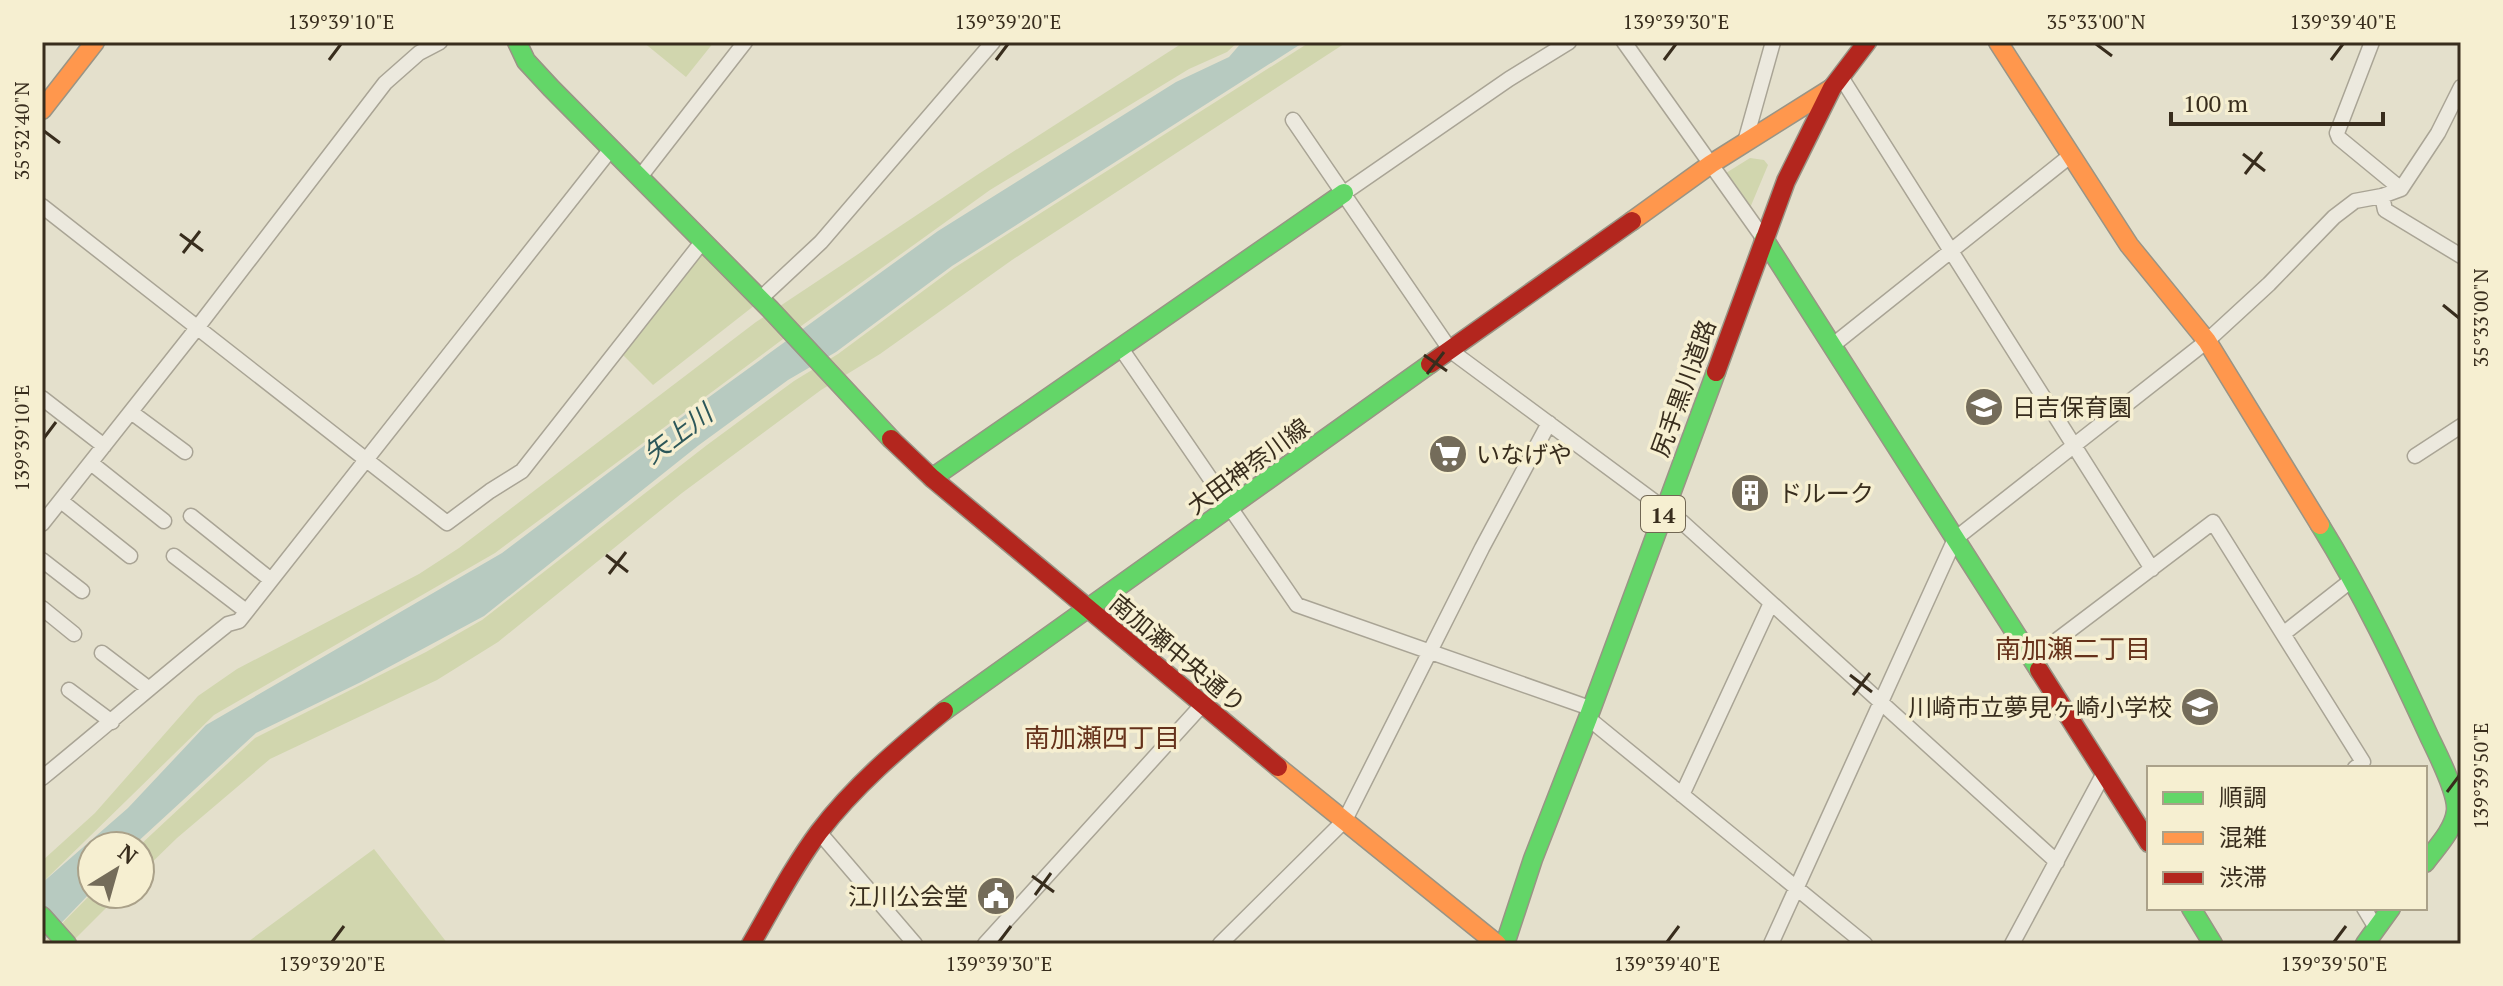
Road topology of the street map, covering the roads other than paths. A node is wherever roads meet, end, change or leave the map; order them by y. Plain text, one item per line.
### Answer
1 (95, 42) edge
2 (440, 42) edge
3 (517, 42) edge
4 (745, 42) edge
5 (993, 42) edge
6 (1569, 42) edge
7 (1624, 42) edge
8 (1773, 42) edge
9 (1867, 42) edge
10 (1998, 42) edge
11 (2372, 42) edge
12 (1836, 83) junction
13 (2461, 87) edge
14 (42, 110) edge
15 (1293, 120) dead end
16 (1745, 142) junction
17 (611, 149) junction
18 (2070, 156) junction
19 (1711, 164) junction
20 (640, 177) junction
21 (2401, 189) junction
22 (1344, 193) junction
23 (2382, 196) junction
24 (42, 206) edge
25 (1764, 239) junction
26 (702, 242) junction
27 (1950, 252) junction
28 (2461, 256) edge
29 (765, 304) junction
30 (197, 328) junction
31 (2207, 341) junction
32 (1833, 345) junction
33 (1120, 347) junction
34 (1451, 351) junction
35 (43, 393) edge
36 (131, 412) junction
37 (1549, 423) junction
38 (2461, 426) edge
39 (2074, 445) junction
40 (104, 446) junction
41 (185, 452) dead end
42 (2415, 456) dead end
43 (364, 460) junction
44 (91, 463) junction
45 (932, 478) junction
46 (61, 501) junction
47 (1232, 507) junction
48 (1664, 510) junction
49 (191, 516) dead end
50 (164, 521) dead end
51 (42, 524) edge
52 (1955, 539) junction
53 (130, 556) dead end
54 (174, 556) dead end
55 (42, 560) edge
56 (2152, 569) junction
57 (2353, 579) junction
58 (271, 580) junction
59 (82, 591) dead end
60 (1771, 603) junction
61 (42, 608) edge
62 (1087, 608) junction
63 (246, 611) junction
64 (74, 634) dead end
65 (2283, 634) junction
66 (1429, 651) junction
67 (102, 653) dead end
68 (2032, 659) junction
69 (148, 688) junction
70 (69, 690) dead end
71 (1881, 702) junction
72 (1202, 705) junction
73 (1589, 713) junction
74 (112, 722) junction
75 (2358, 766) edge
76 (2104, 773) junction
77 (42, 778) edge
78 (1682, 795) junction
79 (2458, 811) edge
80 (1345, 820) junction
81 (819, 832) junction
82 (2147, 840) edge
83 (2427, 860) edge
84 (2057, 862) junction
85 (1796, 888) junction
86 (2192, 910) edge
87 (2365, 910) edge
88 (2390, 910) edge
89 (42, 916) edge
90 (2376, 928) junction
91 (67, 944) edge
92 (751, 944) edge
93 (915, 944) edge
94 (985, 944) edge
95 (1220, 944) edge
96 (1497, 944) edge
97 (1505, 944) edge
98 (1771, 944) edge
99 (1865, 944) edge
100 (2012, 944) edge
101 (2213, 944) edge
102 (2365, 944) edge

1 - 14 street
2 - 30 street
3 - 17 street, 南加瀬中央通り
4 - 20 street
5 - 29 street
6 - 22 street
7 - 19 street
8 - 16 street
9 - 12 street, 尻手黒川道路 / 14
10 - 18 street
11 - 21 street
12 - 16 street, 大田神奈川線
12 - 25 street, 尻手黒川道路 / 14
12 - 27 street
13 - 21 street
15 - 22 street
16 - 19 street, 大田神奈川線
17 - 20 street, 南加瀬中央通り
17 - 43 street
18 - 27 street
18 - 31 street
19 - 25 street
19 - 34 street, 大田神奈川線
20 - 26 street, 南加瀬中央通り
21 - 23 street
22 - 33 street
22 - 34 street
23 - 28 street
23 - 31 street
24 - 30 street
25 - 32 street
25 - 48 street, 尻手黒川道路 / 14
26 - 29 street, 南加瀬中央通り
26 - 43 street
27 - 32 street
27 - 39 street
29 - 45 street, 南加瀬中央通り
30 - 36 street
30 - 43 street
31 - 39 street
31 - 57 street
32 - 52 street
33 - 45 street
33 - 47 street
34 - 37 street
34 - 47 street, 大田神奈川線
35 - 40 street
36 - 40 street
36 - 41 street
37 - 48 street
37 - 66 street
38 - 42 street
39 - 52 street
39 - 56 street
40 - 44 street
43 - 58 street
44 - 46 street
44 - 50 street
45 - 62 street, 南加瀬中央通り
46 - 51 street
46 - 53 street
47 - 62 street, 大田神奈川線
47 - 66 street
48 - 60 street
48 - 73 street, 尻手黒川道路 / 14
49 - 58 street
52 - 68 street
52 - 71 street
54 - 63 street
55 - 59 street
56 - 65 street
56 - 68 street
57 - 65 street
57 - 79 street
58 - 63 street
60 - 71 street
60 - 78 street
61 - 64 street
62 - 72 street, 南加瀬中央通り
62 - 81 street, 大田神奈川線
63 - 69 street
65 - 75 street
66 - 73 street
66 - 80 street
67 - 69 street
68 - 76 street
69 - 74 street
70 - 74 street
71 - 84 street
71 - 85 street
72 - 80 street, 南加瀬中央通り
72 - 94 street
73 - 78 street
73 - 97 street, 尻手黒川道路 / 14
74 - 77 street
76 - 82 street
76 - 84 street
78 - 85 street
79 - 83 street
80 - 95 street
80 - 96 street, 南加瀬中央通り
81 - 92 street, 大田神奈川線
81 - 93 street
84 - 100 street
85 - 98 street
85 - 99 street
86 - 101 street
87 - 90 street
88 - 90 street
89 - 91 street
90 - 102 street

